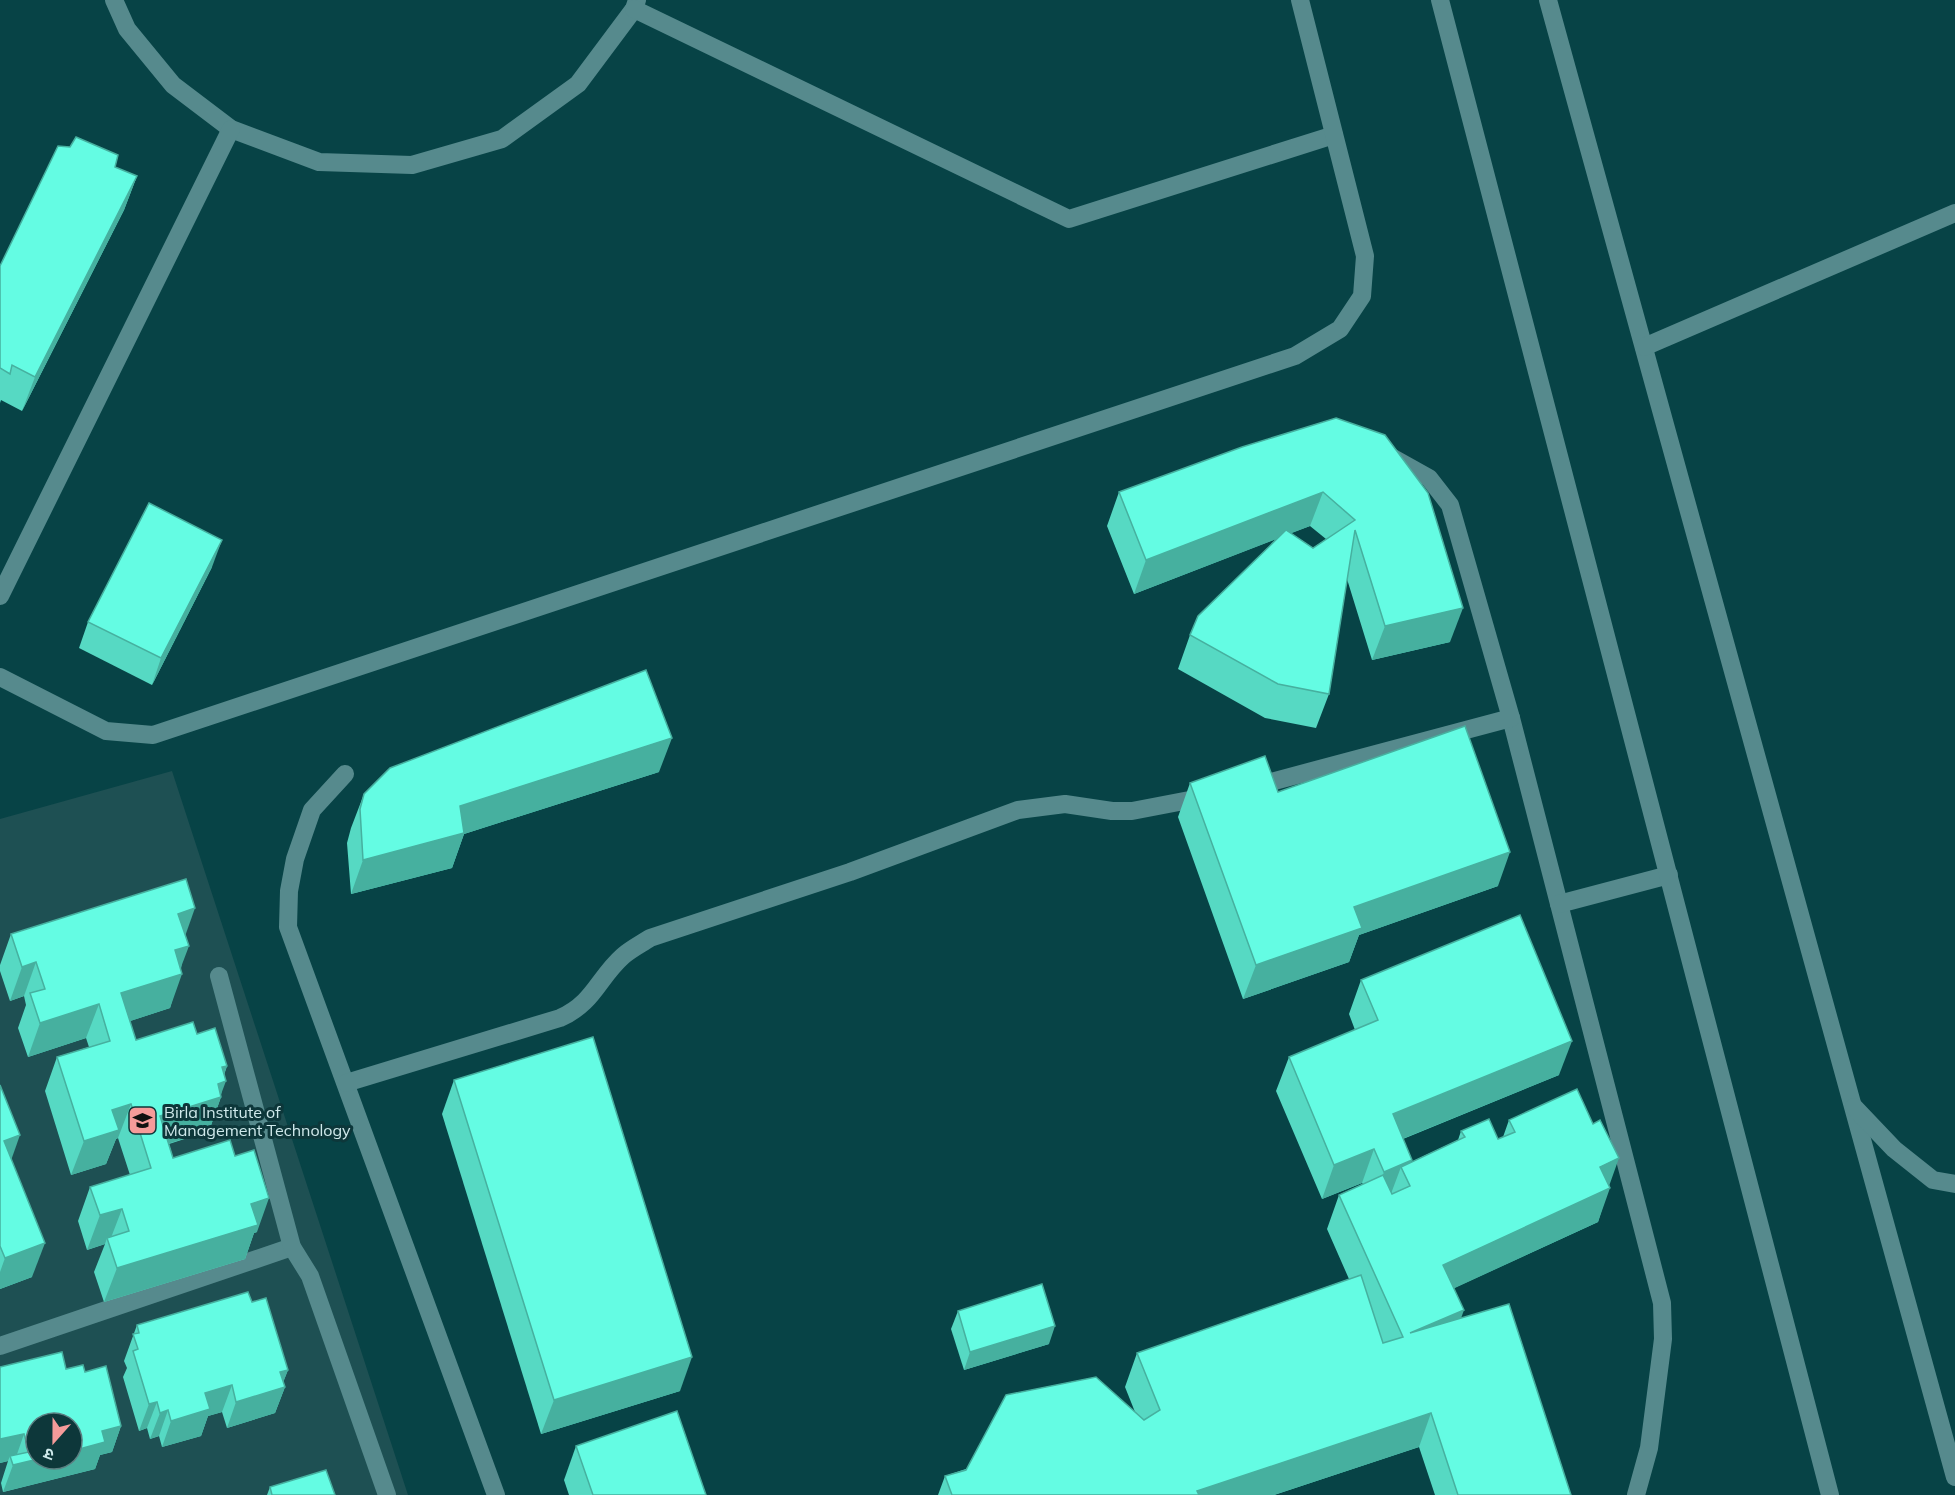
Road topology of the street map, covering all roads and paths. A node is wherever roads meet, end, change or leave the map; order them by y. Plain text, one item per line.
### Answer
1 (114, 0) edge
2 (1300, 0) edge
3 (1440, 0) edge
4 (1548, 0) edge
5 (635, 5) edge
6 (231, 129) junction
7 (1334, 135) junction
8 (1955, 213) edge
9 (1644, 347) junction
10 (1371, 447) edge
11 (0, 596) edge
12 (0, 677) edge
13 (1511, 718) junction
14 (345, 774) dead end
15 (1239, 790) edge
16 (1217, 795) edge
17 (1669, 875) junction
18 (1559, 904) junction
19 (219, 976) dead end
20 (346, 1083) junction
21 (1853, 1106) junction
22 (1955, 1184) edge
23 (292, 1247) junction
24 (0, 1346) edge
25 (1955, 1477) edge
26 (387, 1495) edge
27 (496, 1495) edge
28 (1636, 1495) edge
29 (1830, 1495) edge

1 - 6 street
2 - 7 street
3 - 17 street
4 - 9 street
5 - 6 street
5 - 7 street
6 - 11 street
7 - 12 street
8 - 9 street
9 - 21 street
10 - 13 street
13 - 15 street
13 - 18 street
14 - 20 street
16 - 20 street
17 - 18 street
17 - 29 street
18 - 28 street
19 - 23 street
20 - 27 street
21 - 22 street
21 - 25 street
23 - 24 street
23 - 26 street

